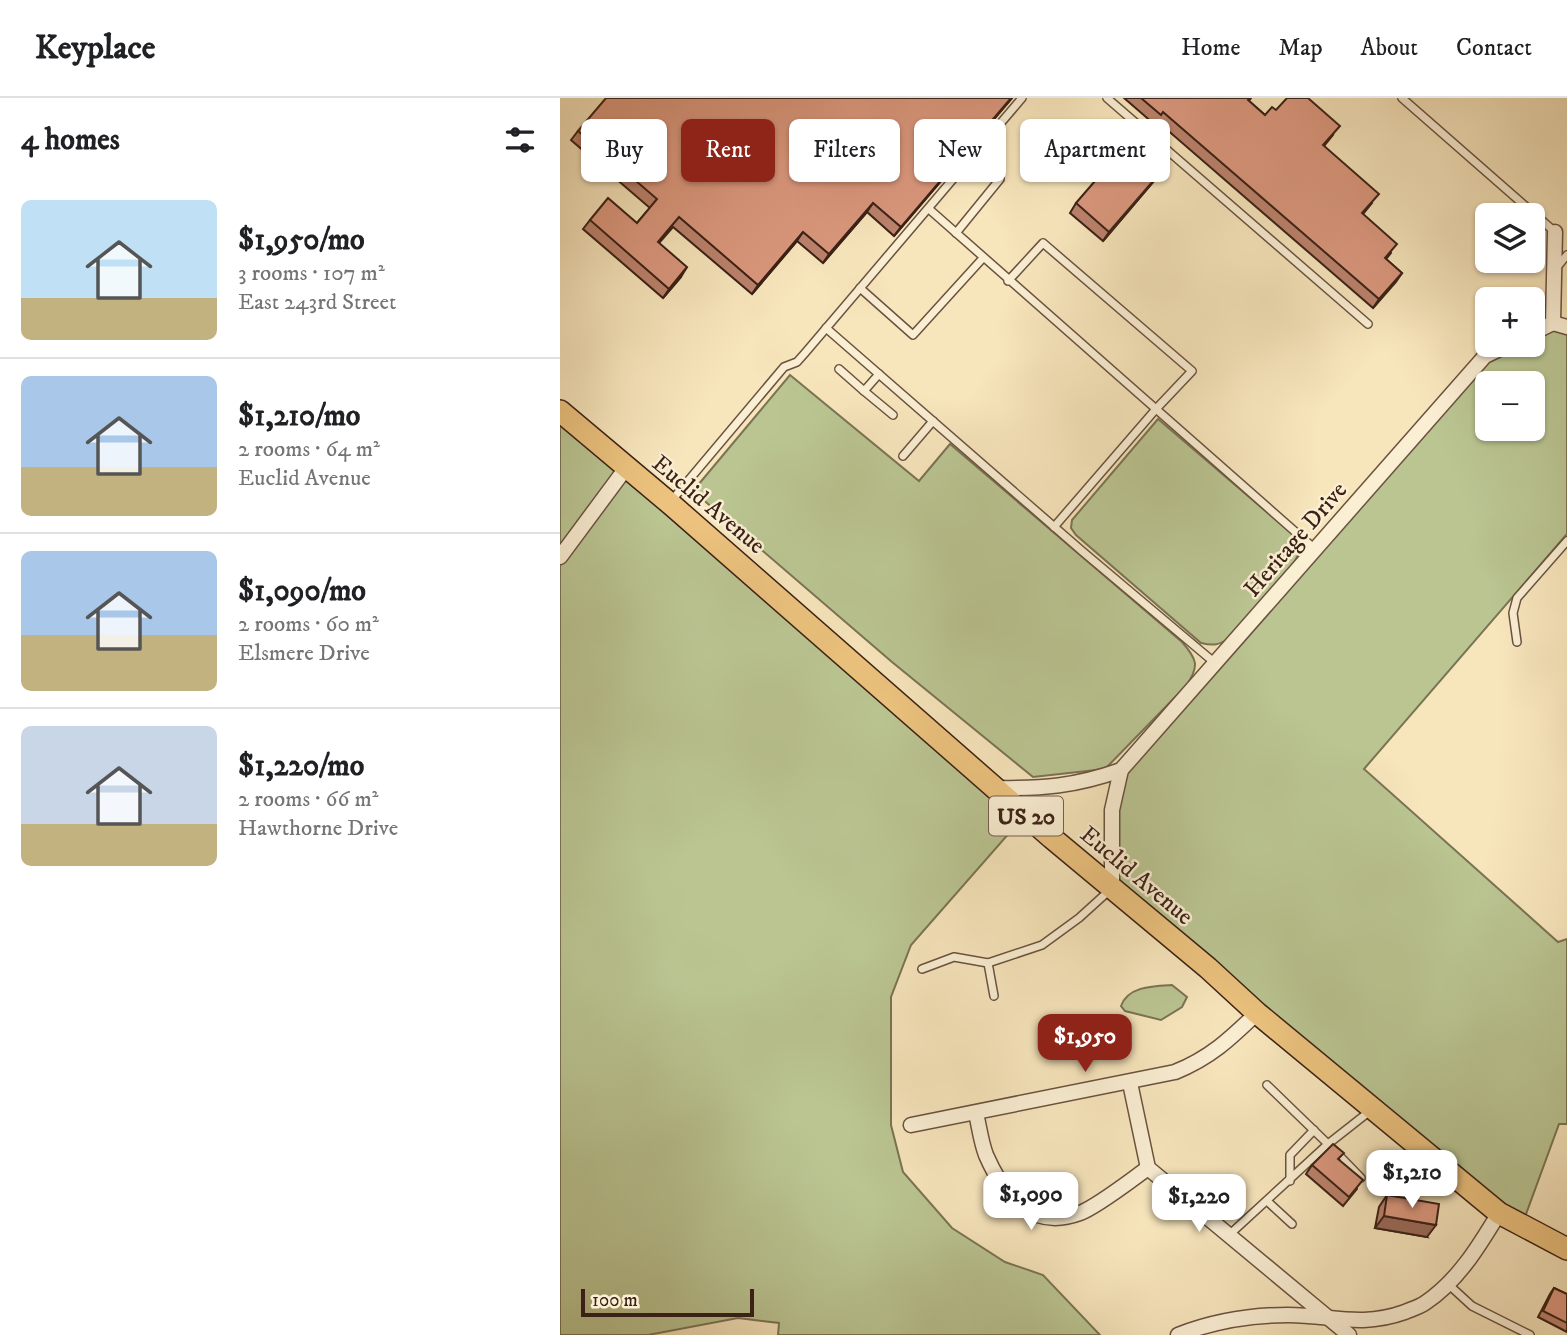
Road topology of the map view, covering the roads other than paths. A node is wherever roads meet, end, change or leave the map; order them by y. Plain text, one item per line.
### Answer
1 (1022, 98) edge
2 (1107, 98) edge
3 (1402, 98) edge
4 (1004, 119) edge
5 (952, 182) edge
6 (998, 182) edge
7 (929, 209) junction
8 (1555, 232) joint
9 (956, 233) junction
10 (1567, 255) edge
11 (983, 258) junction
12 (1554, 270) junction
13 (1008, 281) junction
14 (860, 288) junction
15 (1368, 324) dead end
16 (1560, 325) edge
17 (826, 328) junction
18 (1484, 357) edge
19 (839, 369) dead end
20 (879, 374) junction
21 (864, 391) junction
22 (1156, 409) junction
23 (560, 411) edge
24 (893, 415) dead end
25 (933, 422) junction
26 (903, 456) dead end
27 (626, 468) junction
28 (669, 503) junction
29 (1054, 527) junction
30 (1567, 541) edge
31 (1316, 550) junction
32 (560, 557) edge
33 (1517, 642) dead end
34 (1216, 664) junction
35 (1121, 770) junction
36 (994, 788) junction
37 (1112, 888) junction
38 (988, 963) junction
39 (922, 969) dead end
40 (994, 996) dead end
41 (1257, 1013) junction
42 (1130, 1083) junction
43 (1267, 1086) dead end
44 (1373, 1109) junction
45 (976, 1113) junction
46 (911, 1125) dead end
47 (1314, 1130) junction
48 (1328, 1144) junction
49 (1149, 1168) junction
50 (1361, 1178) edge
51 (1290, 1181) junction
52 (1267, 1201) junction
53 (1499, 1213) junction
54 (1292, 1224) dead end
55 (1227, 1236) junction
56 (1567, 1249) edge
57 (1448, 1284) junction
58 (1330, 1319) junction
59 (1178, 1335) edge
60 (1349, 1335) edge
61 (1530, 1335) edge

1 - 4 lane
2 - 15 lane
3 - 8 lane
5 - 7 lane
6 - 9 lane
7 - 9 lane
7 - 14 lane
8 - 12 street
9 - 11 lane
10 - 12 lane
11 - 13 lane
11 - 14 lane
12 - 16 street
13 - 22 lane
13 - 22 lane
14 - 17 lane
17 - 20 lane
17 - 28 lane
18 - 31 street, Heritage Drive
19 - 21 lane
20 - 21 lane
20 - 25 lane
21 - 24 lane
22 - 29 lane
22 - 31 lane
23 - 27 main road, Euclid Avenue / US 20
25 - 26 lane
25 - 29 lane
27 - 28 main road, Euclid Avenue / US 20
27 - 32 street
28 - 36 main road, Euclid Avenue / US 20
29 - 34 lane
30 - 33 lane
31 - 34 street, Heritage Drive
34 - 35 street, Heritage Drive
35 - 36 street
35 - 37 street, Heritage Drive
36 - 37 main road, Euclid Avenue / US 20
37 - 38 lane
37 - 41 main road, Euclid Avenue / US 20
38 - 39 lane
38 - 40 lane
41 - 42 street
41 - 44 main road, Euclid Avenue / US 20
42 - 45 street
42 - 49 street
43 - 47 lane
44 - 48 lane
44 - 53 main road, Euclid Avenue / US 20
45 - 46 street
45 - 49 street
47 - 48 lane
47 - 51 lane
48 - 50 lane
48 - 51 lane
49 - 55 street
51 - 52 lane
52 - 54 lane
52 - 55 lane
53 - 56 main road, Euclid Avenue / US 20
53 - 57 street
55 - 58 street
57 - 58 street
57 - 61 lane
58 - 59 street
58 - 60 street

